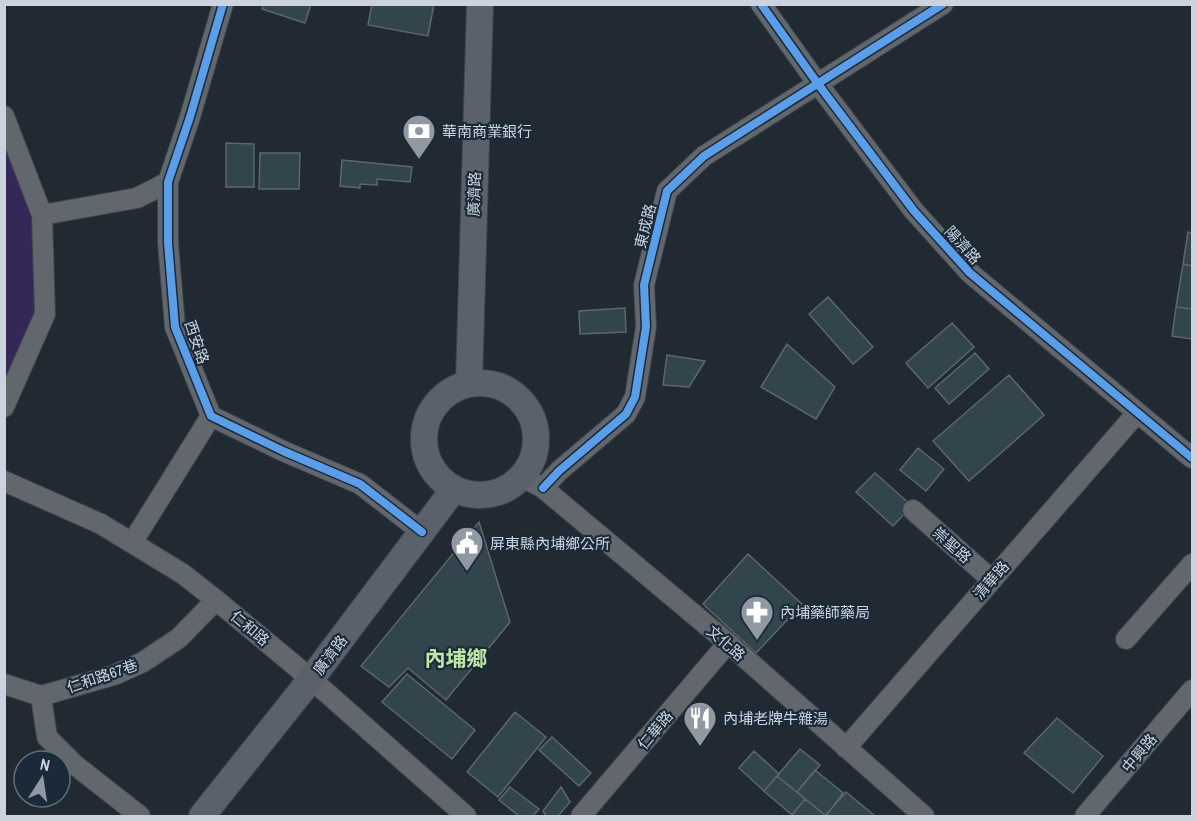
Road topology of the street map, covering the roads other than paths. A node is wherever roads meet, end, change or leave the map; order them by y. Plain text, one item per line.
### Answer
1 (223, 4) edge
2 (480, 4) edge
3 (761, 4) edge
4 (943, 4) edge
5 (818, 84) junction
6 (4, 116) edge
7 (168, 182) junction
8 (42, 215) junction
9 (469, 383) junction
10 (4, 406) edge
11 (1137, 413) junction
12 (211, 416) junction
13 (1192, 458) edge
14 (4, 481) edge
15 (533, 483) junction
16 (454, 489) junction
17 (913, 510) dead end
18 (422, 532) junction
19 (132, 543) junction
20 (1192, 564) edge
21 (992, 580) junction
22 (216, 600) junction
23 (1126, 639) dead end
24 (728, 643) junction
25 (311, 679) junction
26 (4, 684) edge
27 (1192, 690) edge
28 (41, 696) junction
29 (846, 748) junction
30 (140, 816) edge
31 (202, 816) edge
32 (466, 816) edge
33 (581, 816) edge
34 (924, 816) edge
35 (1085, 816) edge

1 - 7 street, 西安路
2 - 9 main road, 廣濟路
3 - 5 street, 陽濟路
4 - 5 street, 東成路
5 - 11 street, 陽濟路
5 - 15 street, 東成路
6 - 8 street
7 - 8 street
7 - 12 street, 西安路
8 - 10 street
9 - 15 main road
9 - 16 main road
11 - 13 street, 陽濟路
11 - 21 street, 清華路
12 - 18 street
12 - 19 street
14 - 19 street, 仁和路
15 - 16 main road
15 - 24 street, 文化路
16 - 18 main road, 廣濟路
17 - 21 street, 崇聖路
18 - 25 main road, 廣濟路
19 - 22 street, 仁和路
20 - 23 street
21 - 29 street, 清華路
22 - 25 street, 仁和路
22 - 28 street, 仁和路67巷
24 - 29 street, 文化路
24 - 33 street, 仁華路
25 - 31 main road, 廣濟路
25 - 32 street, 仁和路
26 - 28 street
27 - 35 street, 中興路
28 - 30 street
29 - 34 street, 文化路

